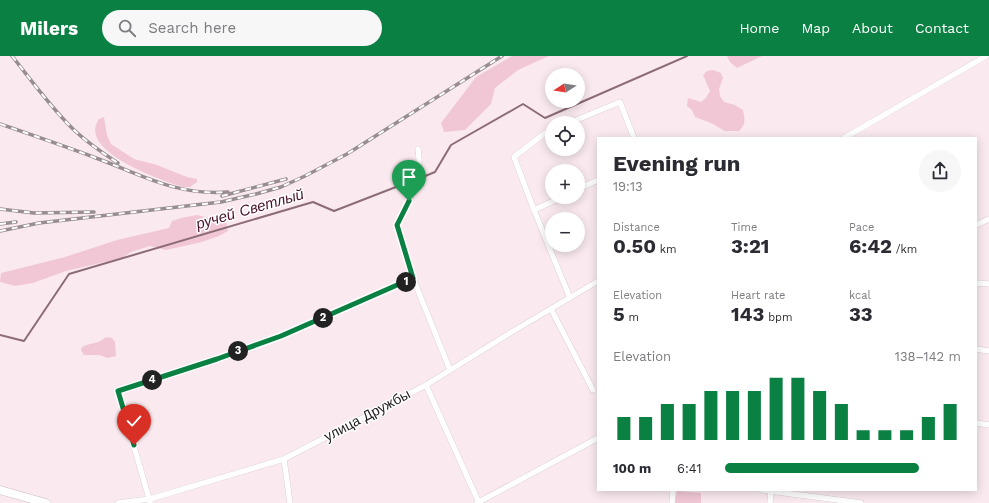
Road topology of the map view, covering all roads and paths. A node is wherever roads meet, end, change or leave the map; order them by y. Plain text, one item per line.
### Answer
1 (986, 56) edge
2 (585, 116) edge
3 (545, 133) edge
4 (634, 137) edge
5 (846, 137) edge
6 (418, 149) dead end
7 (597, 180) edge
8 (585, 186) edge
9 (547, 204) edge
10 (534, 210) junction
11 (989, 219) edge
12 (977, 225) edge
13 (413, 278) junction
14 (597, 282) edge
15 (977, 283) edge
16 (989, 284) edge
17 (570, 298) junction
18 (551, 309) junction
19 (977, 349) edge
20 (989, 351) edge
21 (450, 370) junction
22 (426, 385) junction
23 (593, 390) dead end
24 (977, 423) edge
25 (989, 425) edge
26 (597, 439) edge
27 (284, 459) junction
28 (0, 490) edge
29 (673, 491) edge
30 (771, 491) edge
31 (150, 501) edge
32 (46, 503) edge
33 (118, 503) edge
34 (290, 503) edge
35 (478, 503) edge
36 (672, 503) edge
37 (770, 503) edge
38 (861, 503) edge

1 - 5 street
2 - 4 street
3 - 10 street
6 - 13 street
7 - 8 street
9 - 10 street
10 - 17 street
11 - 12 street
13 - 21 street
13 - 31 street
14 - 17 street, улица Дружбы
15 - 16 street
17 - 18 street, улица Дружбы
18 - 21 street, улица Дружбы
18 - 23 street
19 - 20 street
21 - 22 street, улица Дружбы
22 - 27 street, улица Дружбы
22 - 35 street
24 - 25 street
26 - 35 street
27 - 31 street, улица Дружбы
27 - 34 street
28 - 32 street
29 - 36 street
30 - 37 street
30 - 38 street
31 - 33 street, улица Дружбы

